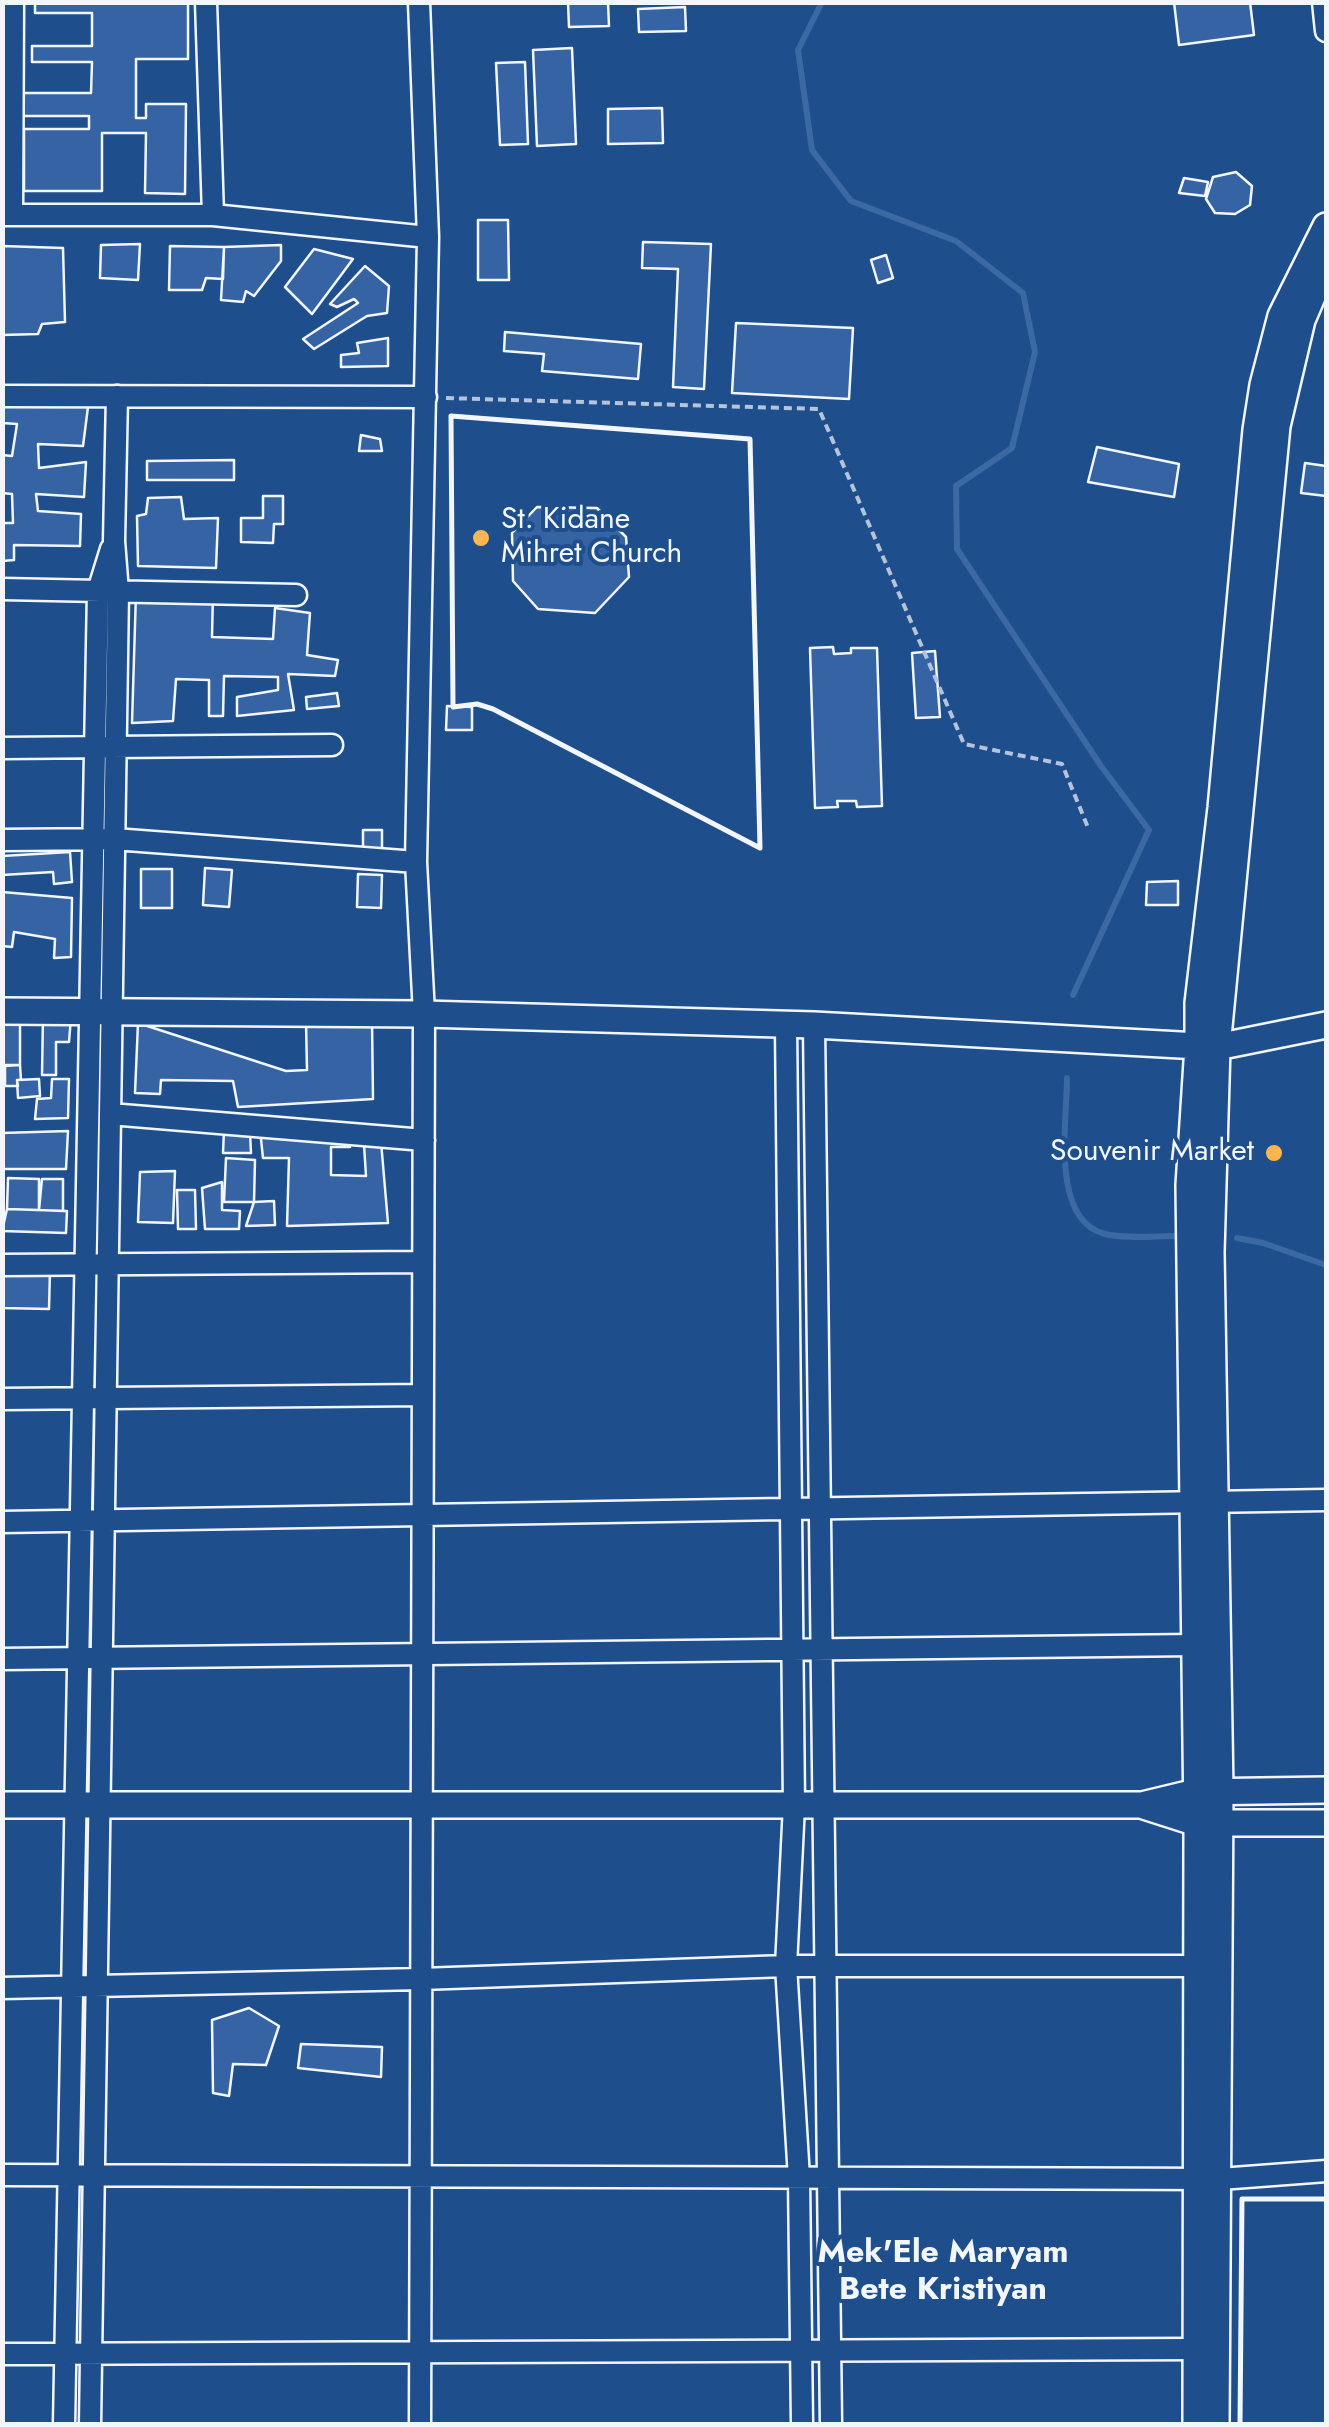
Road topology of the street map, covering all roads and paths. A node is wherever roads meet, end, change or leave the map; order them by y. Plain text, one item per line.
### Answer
1 (13, 2) edge
2 (206, 2) edge
3 (419, 2) edge
4 (1324, 2) edge
5 (1326, 31) edge
6 (7, 215) edge
7 (213, 216) junction
8 (1326, 226) edge
9 (428, 238) junction
10 (1326, 264) edge
11 (2, 396) edge
12 (116, 396) junction
13 (426, 397) junction
14 (1250, 580) junction
15 (2, 589) edge
16 (108, 592) junction
17 (296, 595) dead end
18 (332, 745) dead end
19 (106, 747) junction
20 (2, 748) edge
21 (1089, 830) dead end
22 (104, 839) junction
23 (2, 840) edge
24 (416, 862) junction
25 (2, 1011) edge
26 (101, 1012) junction
27 (424, 1014) junction
28 (786, 1024) junction
29 (1326, 1024) edge
30 (814, 1025) junction
31 (1208, 1046) junction
32 (110, 1114) junction
33 (424, 1140) junction
34 (424, 1262) junction
35 (2, 1264) edge
36 (84, 1264) junction
37 (108, 1264) junction
38 (423, 1395) junction
39 (82, 1398) junction
40 (107, 1398) junction
41 (2, 1399) edge
42 (1326, 1500) edge
43 (1204, 1502) junction
44 (792, 1509) junction
45 (820, 1509) junction
46 (422, 1516) junction
47 (80, 1520) junction
48 (104, 1520) junction
49 (2, 1522) edge
50 (1194, 1645) junction
51 (794, 1650) junction
52 (822, 1650) junction
53 (422, 1654) junction
54 (76, 1658) junction
55 (102, 1658) junction
56 (2, 1659) edge
57 (1326, 1790) edge
58 (1208, 1791) junction
59 (794, 1804) junction
60 (824, 1804) junction
61 (2, 1805) edge
62 (86, 1805) junction
63 (421, 1805) junction
64 (1142, 1805) junction
65 (1208, 1823) junction
66 (1326, 1823) edge
67 (786, 1966) junction
68 (825, 1966) junction
69 (1207, 1966) junction
70 (421, 1979) junction
71 (71, 1987) junction
72 (97, 1987) junction
73 (2, 1988) edge
74 (1326, 2170) edge
75 (2, 2175) edge
76 (68, 2175) junction
77 (94, 2175) junction
78 (421, 2176) junction
79 (800, 2178) junction
80 (828, 2178) junction
81 (1208, 2179) junction
82 (1196, 2349) junction
83 (830, 2350) junction
84 (802, 2351) junction
85 (420, 2352) junction
86 (2, 2354) edge
87 (65, 2354) junction
88 (91, 2354) junction
89 (64, 2424) edge
90 (90, 2424) edge
91 (420, 2424) edge
92 (802, 2424) edge
93 (830, 2424) edge
94 (1196, 2424) edge
95 (1216, 2424) edge

1 - 6 street
2 - 7 street
3 - 9 street
4 - 5 street
6 - 7 street
7 - 9 street
8 - 14 street
9 - 13 street
10 - 14 street
11 - 12 street
12 - 13 street
12 - 16 street
13 - 21 path
13 - 24 street
14 - 31 street
15 - 16 street
16 - 17 street
16 - 19 street
18 - 19 street
19 - 20 street
19 - 22 street
22 - 23 street
22 - 24 street
22 - 26 street
24 - 27 street
25 - 26 street
26 - 27 street
26 - 32 street
26 - 36 street
27 - 28 street
27 - 33 street
28 - 30 street
28 - 44 street
29 - 31 street
30 - 31 street
30 - 45 street
31 - 43 street
32 - 33 street
32 - 37 street
33 - 34 street
34 - 37 street
34 - 38 street
35 - 36 street
36 - 37 street
36 - 39 street
37 - 40 street
38 - 40 street
38 - 46 street
39 - 40 street
39 - 41 street
39 - 47 street
40 - 48 street
42 - 43 street
43 - 45 street
43 - 50 street
43 - 58 street
44 - 45 street
44 - 46 street
44 - 51 street
45 - 52 street
46 - 48 street
46 - 53 street
47 - 48 street
47 - 49 street
47 - 54 street
48 - 55 street
50 - 52 street
50 - 58 street
51 - 52 street
51 - 53 street
51 - 59 street
52 - 60 street
53 - 55 street
53 - 63 street
54 - 55 street
54 - 56 street
54 - 62 street
55 - 62 street
57 - 58 street
58 - 64 street
58 - 65 street
59 - 60 street
59 - 63 street
59 - 67 street
60 - 64 street
60 - 68 street
61 - 62 street
62 - 63 street
62 - 71 street
62 - 72 street
63 - 70 street
64 - 65 street
65 - 66 street
65 - 69 street
67 - 68 street
67 - 70 street
67 - 79 street
68 - 69 street
68 - 80 street
69 - 81 street
70 - 72 street
70 - 78 street
71 - 72 street
71 - 73 street
71 - 76 street
72 - 77 street
74 - 81 street
75 - 76 street
76 - 77 street
76 - 87 street
77 - 78 street
77 - 88 street
78 - 79 street
78 - 85 street
79 - 80 street
79 - 84 street
80 - 81 street
80 - 83 street
81 - 82 street
81 - 95 street
82 - 83 street
82 - 94 street
83 - 84 street
83 - 93 street
84 - 85 street
84 - 92 street
85 - 88 street
85 - 91 street
86 - 87 street
87 - 88 street
87 - 89 street
88 - 90 street

